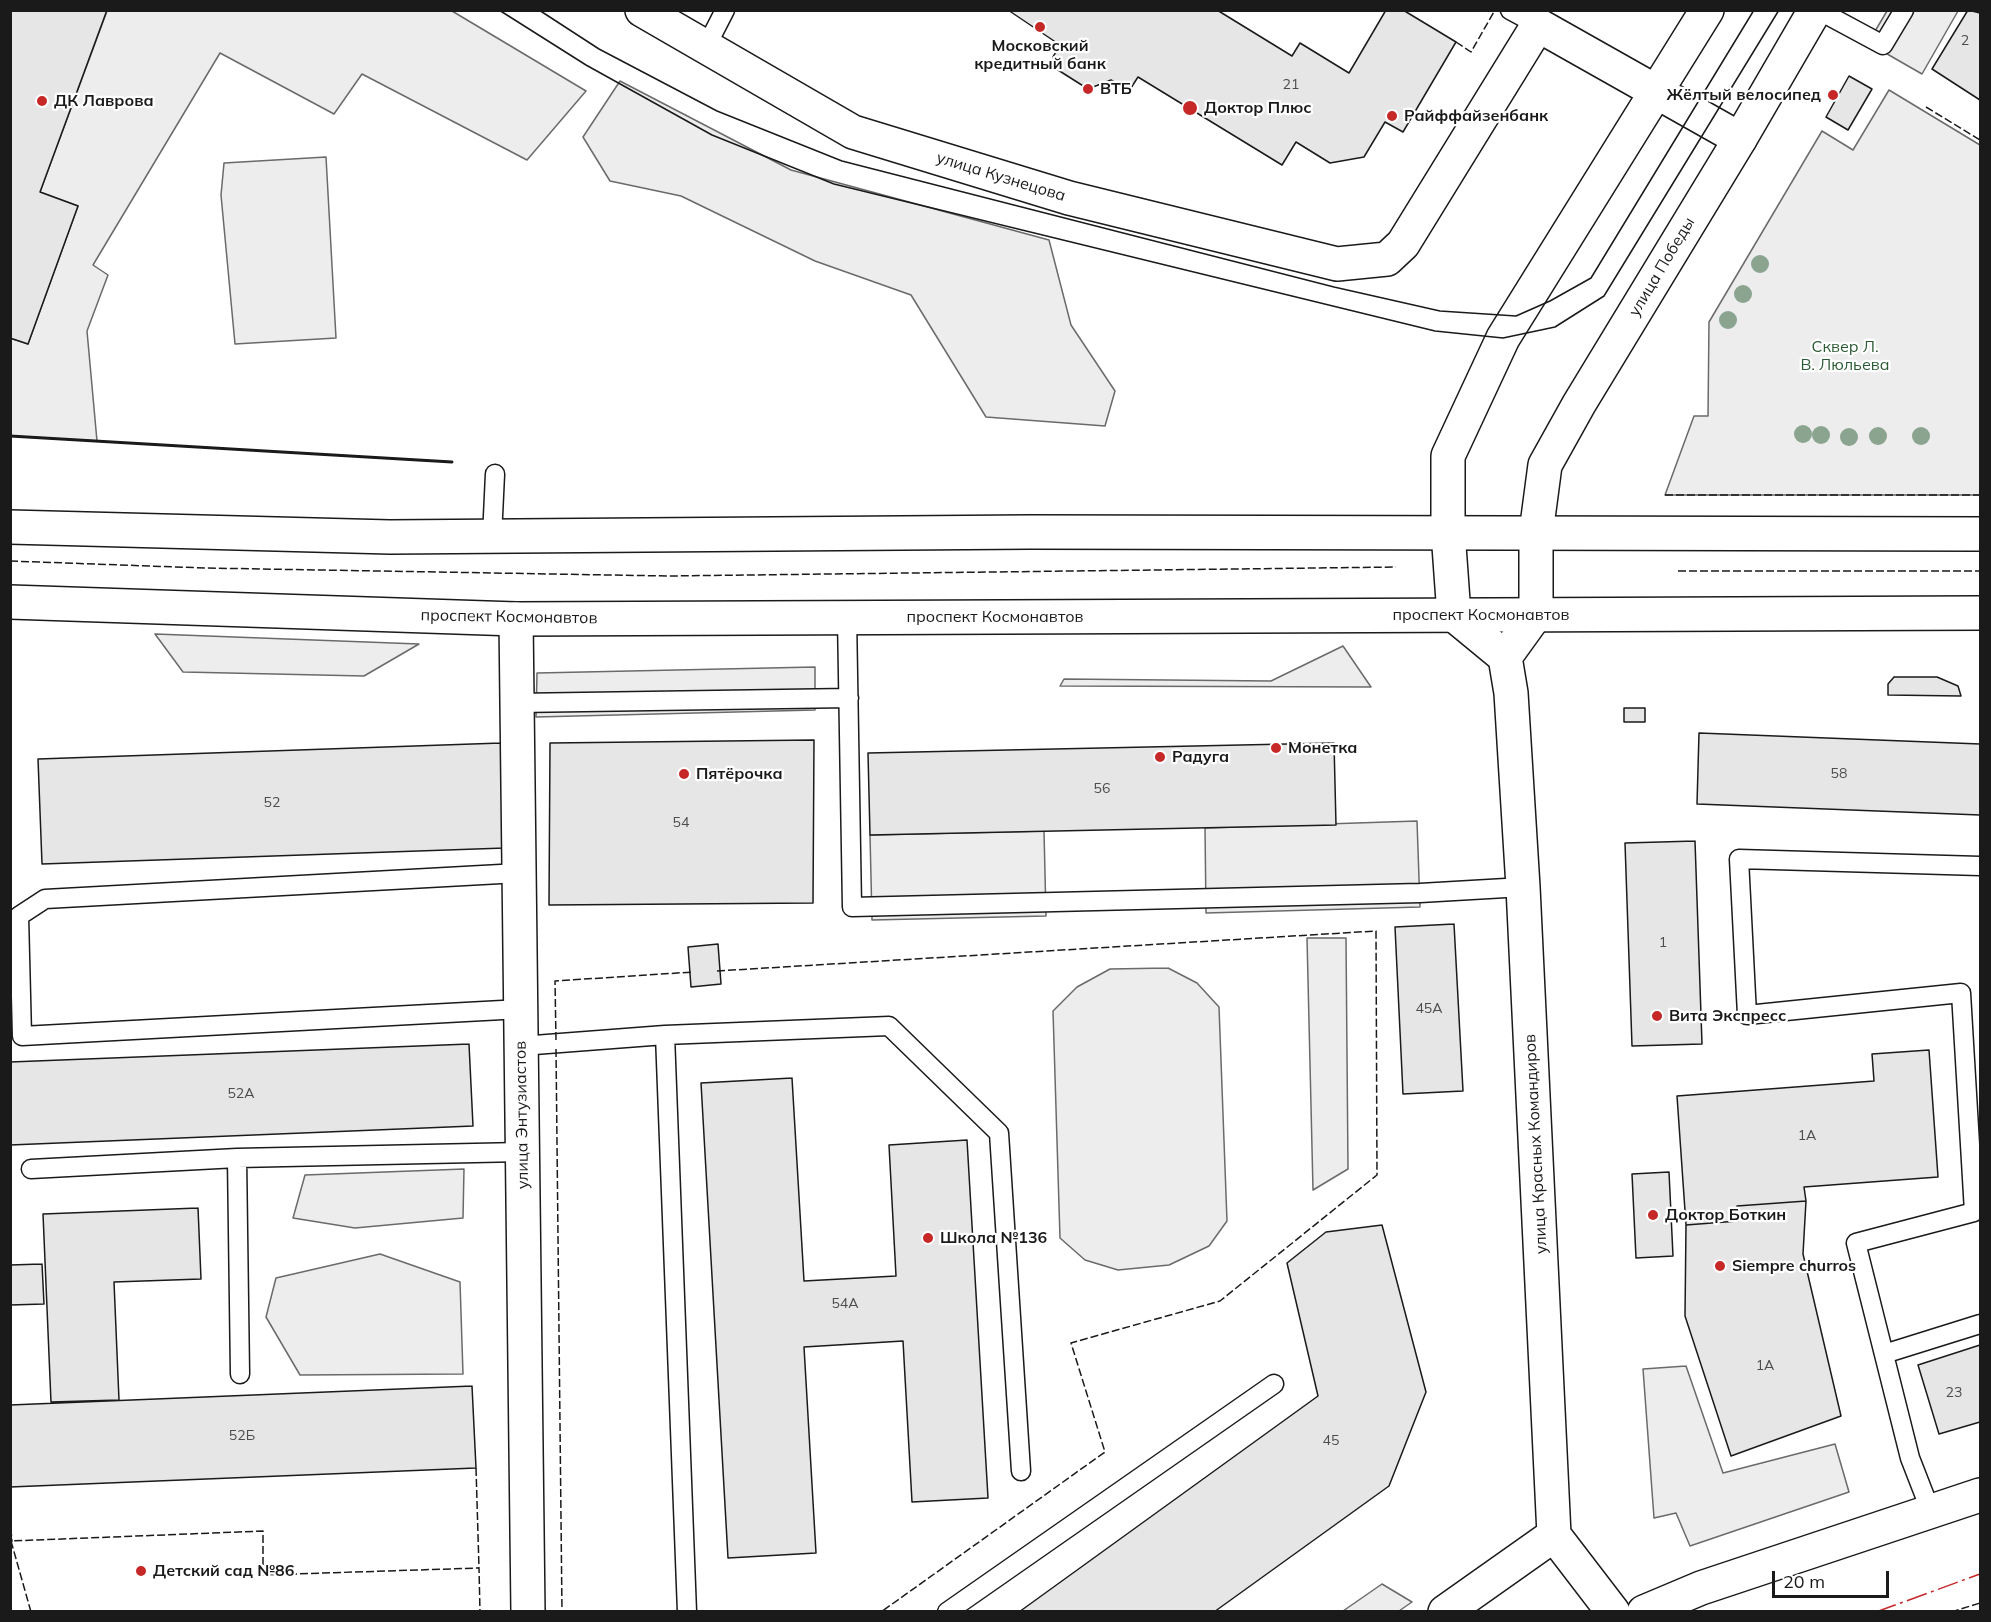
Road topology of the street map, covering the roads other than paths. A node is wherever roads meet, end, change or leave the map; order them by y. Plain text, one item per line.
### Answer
1 (642, 10) edge
2 (725, 10) edge
3 (1707, 10) edge
4 (1816, 10) edge
5 (1904, 10) edge
6 (1524, 18) edge
7 (706, 47) junction
8 (1657, 93) junction
9 (1740, 139) junction
10 (495, 474) dead end
11 (10, 527) edge
12 (1448, 532) junction
13 (1536, 532) junction
14 (1980, 534) edge
15 (492, 537) junction
16 (10, 602) edge
17 (1536, 614) junction
18 (1980, 614) edge
19 (1454, 615) junction
20 (847, 617) junction
21 (516, 619) junction
22 (1505, 657) junction
23 (849, 698) junction
24 (517, 703) junction
25 (1980, 866) edge
26 (519, 873) junction
27 (1523, 887) junction
28 (521, 1009) junction
29 (665, 1035) junction
30 (521, 1046) junction
31 (522, 1152) junction
32 (237, 1158) junction
33 (31, 1169) dead end
34 (1980, 1324) edge
35 (1884, 1354) junction
36 (240, 1374) dead end
37 (1274, 1384) dead end
38 (1021, 1471) dead end
39 (1980, 1495) edge
40 (1930, 1512) junction
41 (1554, 1534) junction
42 (528, 1611) edge
43 (687, 1611) edge
44 (947, 1611) edge
45 (1445, 1611) edge
46 (1613, 1611) edge
47 (1644, 1611) edge

1 - 7 main road, улица Кузнецова
2 - 7 lane
3 - 8 main road
4 - 5 lane
4 - 9 main road, улица Победы
6 - 7 main road, улица Кузнецова
6 - 8 main road
8 - 9 main road
8 - 12 main road
9 - 13 main road, улица Победы
10 - 15 lane
11 - 15 main road
12 - 13 main road
12 - 15 main road
12 - 19 main road
13 - 14 main road
13 - 17 main road, улица Победы
16 - 21 main road, проспект Космонавтов
17 - 18 main road, проспект Космонавтов
17 - 19 main road, проспект Космонавтов
17 - 22 main road
19 - 20 main road, проспект Космонавтов
19 - 22 main road
20 - 21 main road, проспект Космонавтов
20 - 23 lane
21 - 24 main road, улица Энтузиастов
22 - 27 main road, улица Красных Командиров
23 - 24 lane
23 - 27 lane
24 - 26 main road, улица Энтузиастов
25 - 35 lane
26 - 28 main road, улица Энтузиастов
26 - 28 lane
27 - 41 main road, улица Красных Командиров
28 - 30 main road, улица Энтузиастов
29 - 30 lane
29 - 38 lane
29 - 43 lane
30 - 31 main road, улица Энтузиастов
31 - 32 lane
31 - 42 main road, улица Энтузиастов
32 - 33 lane
32 - 36 lane
34 - 35 lane
35 - 40 lane
37 - 44 lane
39 - 40 main road
40 - 47 main road
41 - 45 main road
41 - 46 main road

